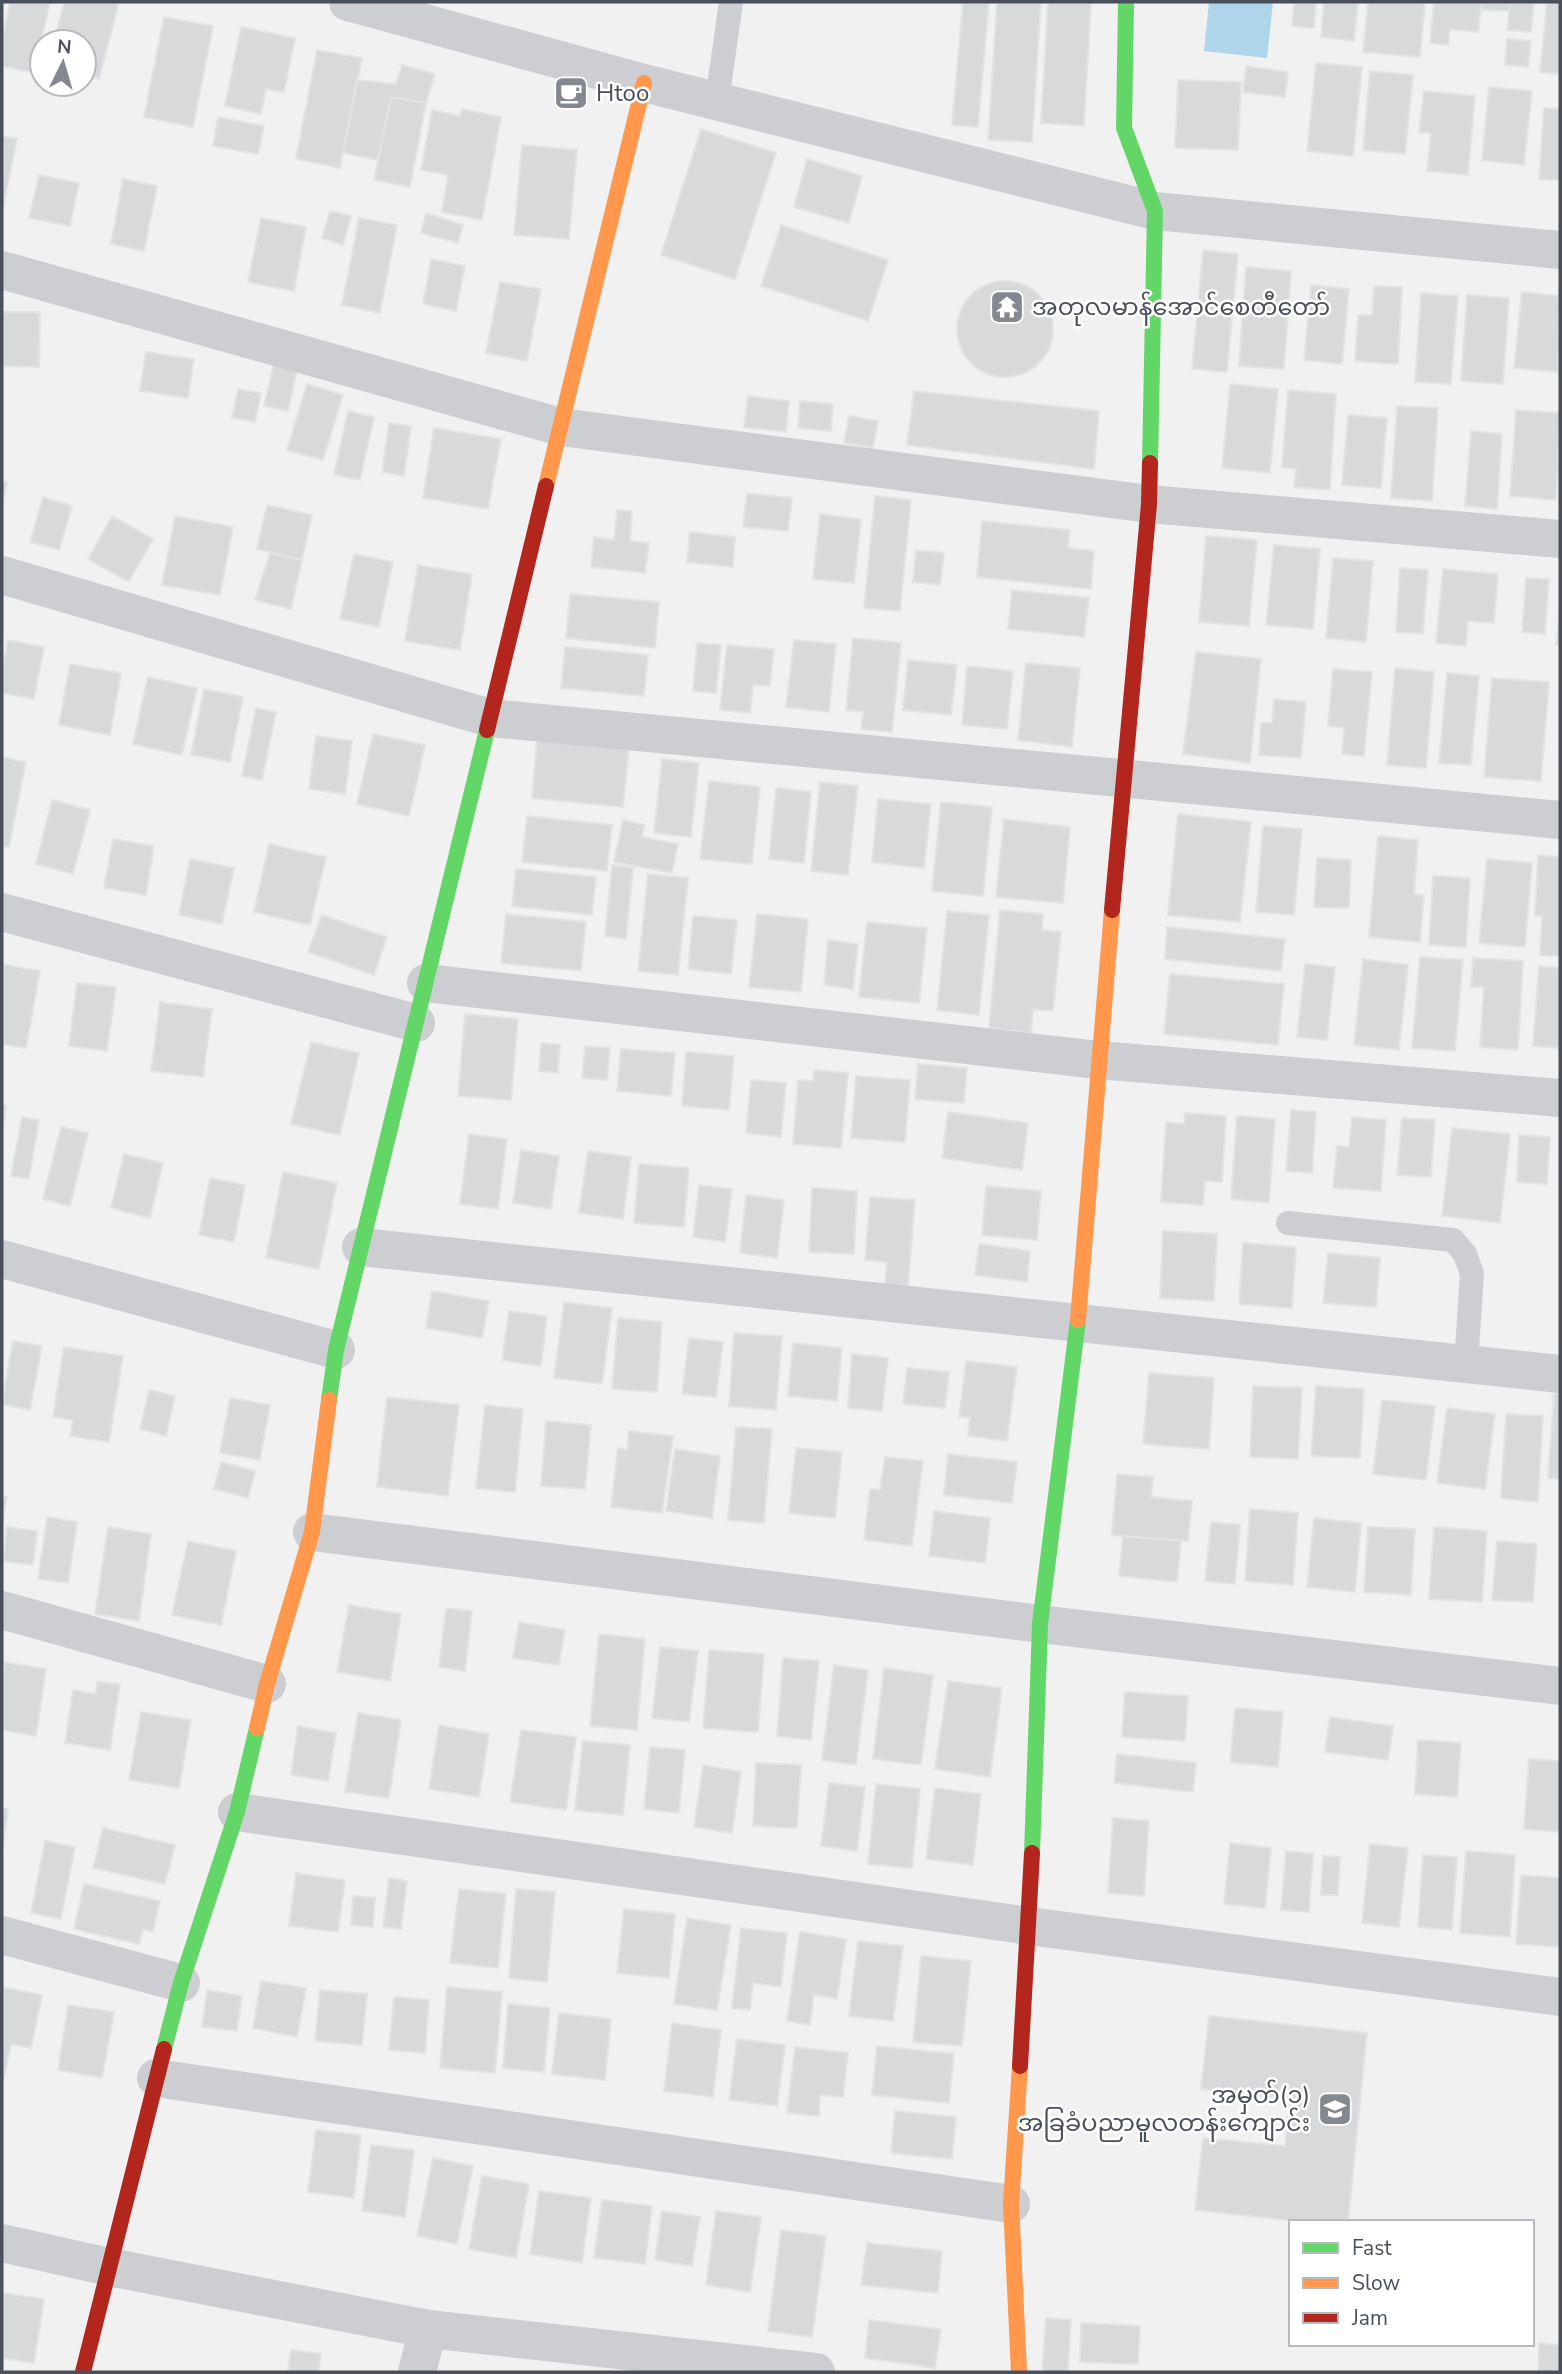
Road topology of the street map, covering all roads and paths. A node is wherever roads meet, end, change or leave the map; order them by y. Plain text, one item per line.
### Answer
1 (348, 2) edge
2 (730, 2) edge
3 (1126, 2) edge
4 (644, 83) junction
5 (717, 101) junction
6 (1155, 211) junction
7 (1560, 250) edge
8 (2, 270) edge
9 (561, 427) junction
10 (1149, 504) junction
11 (1560, 540) edge
12 (2, 575) edge
13 (490, 718) junction
14 (1124, 779) junction
15 (1560, 820) edge
16 (2, 912) edge
17 (426, 983) junction
18 (416, 1023) junction
19 (1097, 1060) junction
20 (1560, 1098) edge
21 (1288, 1223) dead end
22 (361, 1247) junction
23 (2, 1259) edge
24 (1078, 1323) junction
25 (336, 1350) junction
26 (1466, 1364) junction
27 (1560, 1374) edge
28 (312, 1532) junction
29 (2, 1610) edge
30 (1040, 1624) junction
31 (267, 1684) junction
32 (1560, 1686) edge
33 (237, 1812) junction
34 (1029, 1926) junction
35 (2, 1935) edge
36 (181, 1983) junction
37 (1560, 1997) edge
38 (156, 2078) junction
39 (1011, 2204) junction
40 (2, 2243) edge
41 (109, 2267) junction
42 (428, 2329) junction
43 (713, 2367) edge
44 (83, 2372) edge
45 (417, 2372) edge
46 (816, 2372) edge
47 (1019, 2372) edge

1 - 4 street
2 - 5 lane
3 - 6 street
4 - 5 street
4 - 9 street
5 - 6 street
6 - 7 street
6 - 10 street
8 - 9 street
9 - 10 street
9 - 13 street
10 - 11 street
10 - 14 street
12 - 13 street
13 - 14 street
13 - 17 street
14 - 15 street
14 - 19 street
16 - 18 street
17 - 18 street
17 - 19 street
18 - 22 street
19 - 20 street
19 - 24 street
21 - 26 lane
22 - 24 street
22 - 25 street
23 - 25 street
24 - 26 street
24 - 30 street
25 - 28 street
26 - 27 street
28 - 30 street
28 - 31 street
29 - 31 street
30 - 32 street
30 - 34 street
31 - 33 street
33 - 34 street
33 - 36 street
34 - 37 street
34 - 39 street
35 - 36 street
36 - 38 street
38 - 39 street
38 - 41 street
39 - 47 street
40 - 41 street
41 - 42 street
41 - 44 street
42 - 43 street
42 - 45 street
43 - 46 street

